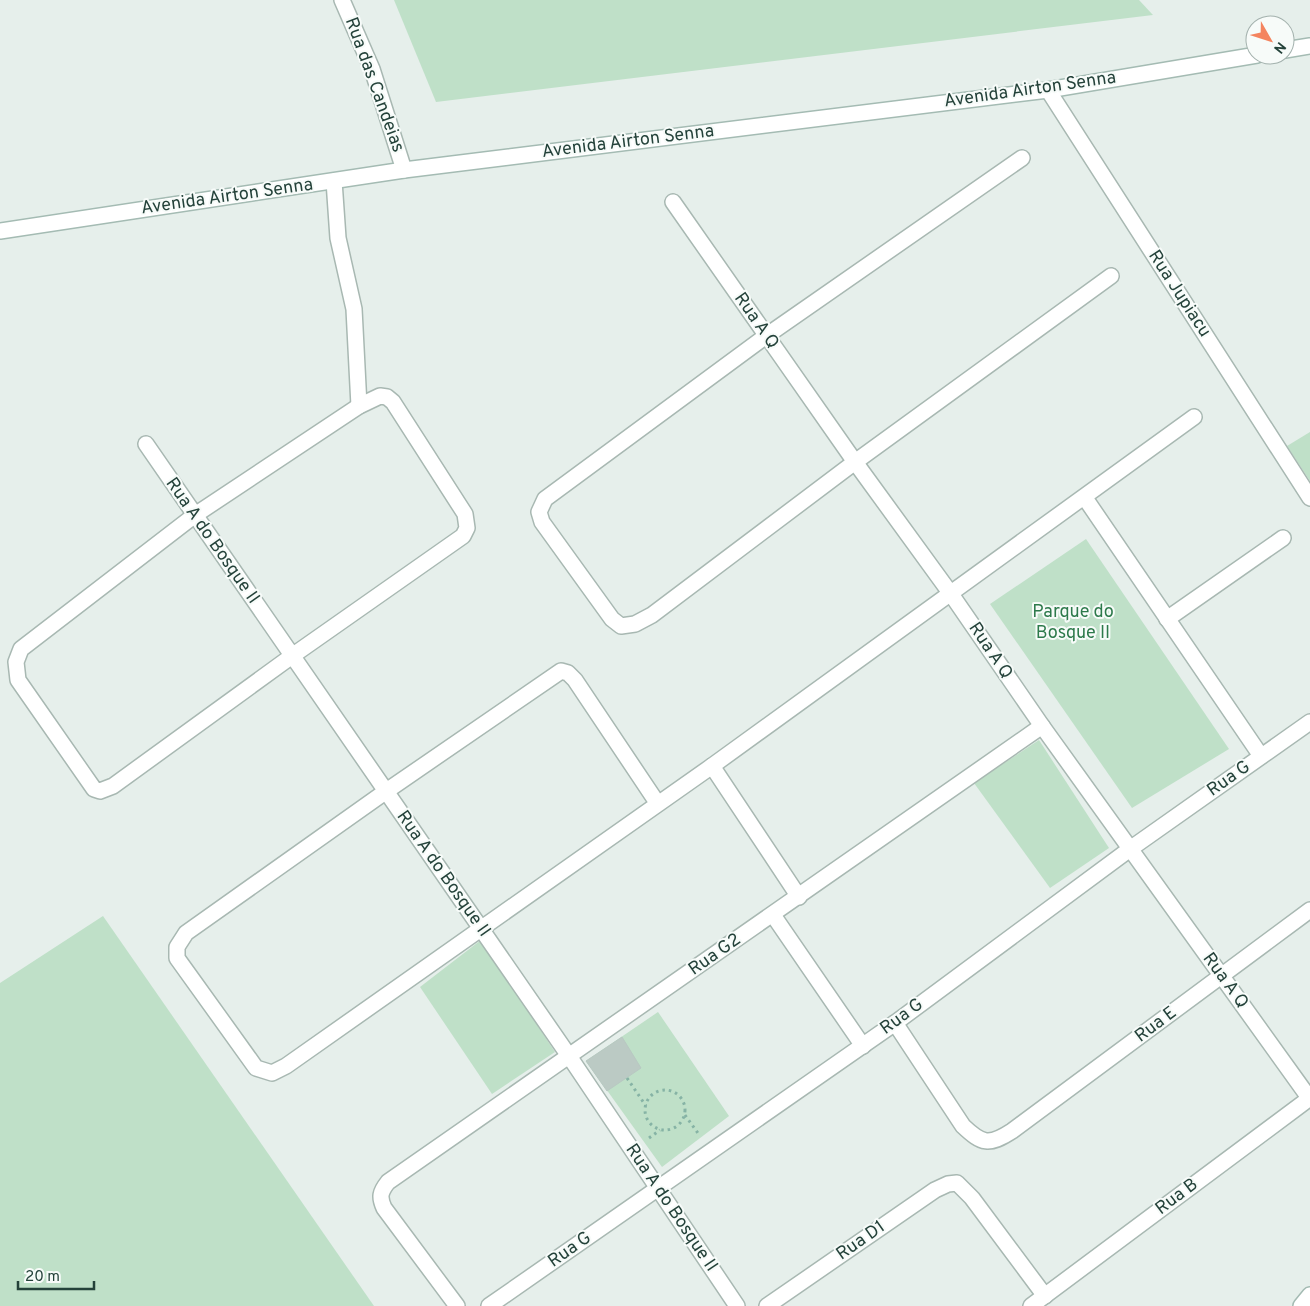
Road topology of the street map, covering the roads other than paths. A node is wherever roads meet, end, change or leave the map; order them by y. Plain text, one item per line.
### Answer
1 (342, 0) edge
2 (1310, 46) edge
3 (1295, 48) edge
4 (1245, 57) edge
5 (1048, 90) junction
6 (1022, 158) dead end
7 (404, 170) junction
8 (334, 181) junction
9 (673, 202) dead end
10 (0, 231) edge
11 (1110, 276) dead end
12 (766, 336) junction
13 (359, 406) junction
14 (1194, 417) dead end
15 (146, 444) dead end
16 (855, 462) junction
17 (1085, 498) junction
18 (1310, 498) edge
19 (195, 515) junction
20 (1283, 538) dead end
21 (951, 594) junction
22 (1168, 619) junction
23 (292, 656) junction
24 (1310, 722) edge
25 (1042, 726) junction
26 (1261, 756) junction
27 (712, 766) junction
28 (385, 792) junction
29 (658, 804) junction
30 (1130, 849) junction
31 (799, 896) junction
32 (1310, 910) edge
33 (773, 915) junction
34 (482, 929) junction
35 (1221, 976) junction
36 (895, 1023) junction
37 (862, 1046) junction
38 (569, 1056) junction
39 (1310, 1099) edge
40 (658, 1188) junction
41 (1310, 1295) edge
42 (1045, 1296) junction
43 (457, 1306) edge
44 (489, 1306) edge
45 (737, 1306) edge
46 (767, 1306) edge
47 (1031, 1306) edge
48 (1302, 1306) edge

1 - 7 street, Rua das Candeias
2 - 3 street
4 - 5 street, Avenida Airton Senna
5 - 7 street, Avenida Airton Senna
5 - 18 street, Rua Jupiacu
6 - 12 street
7 - 8 street, Avenida Airton Senna
8 - 10 street, Avenida Airton Senna
8 - 13 street
9 - 12 street, Rua A Q
11 - 16 street
12 - 16 street, Rua A Q
12 - 16 street
13 - 19 street
13 - 23 street
14 - 17 street
15 - 19 street, Rua A do Bosque II
16 - 21 street, Rua A Q
17 - 21 street
17 - 22 street
19 - 23 street, Rua A do Bosque II
19 - 23 street
20 - 22 street
21 - 25 street, Rua A Q
21 - 27 street
22 - 26 street
23 - 28 street, Rua A do Bosque II
24 - 26 street, Rua G
25 - 30 street, Rua A Q
25 - 31 street, Rua G2
26 - 30 street, Rua G
27 - 29 street
27 - 31 street
28 - 29 street
28 - 34 street, Rua A do Bosque II
28 - 34 street
29 - 34 street
30 - 35 street, Rua A Q
30 - 36 street, Rua G
31 - 33 street, Rua G2
32 - 35 street, Rua E
33 - 37 street
33 - 38 street, Rua G2
34 - 38 street, Rua A do Bosque II
35 - 36 street, Rua E
35 - 39 street, Rua A Q
36 - 37 street, Rua G
37 - 40 street, Rua G
38 - 40 street, Rua A do Bosque II
38 - 43 street, Rua G2
39 - 42 street, Rua B
40 - 44 street, Rua G
40 - 45 street, Rua A do Bosque II
41 - 48 street
42 - 46 street, Rua D1
42 - 47 street, Rua B

